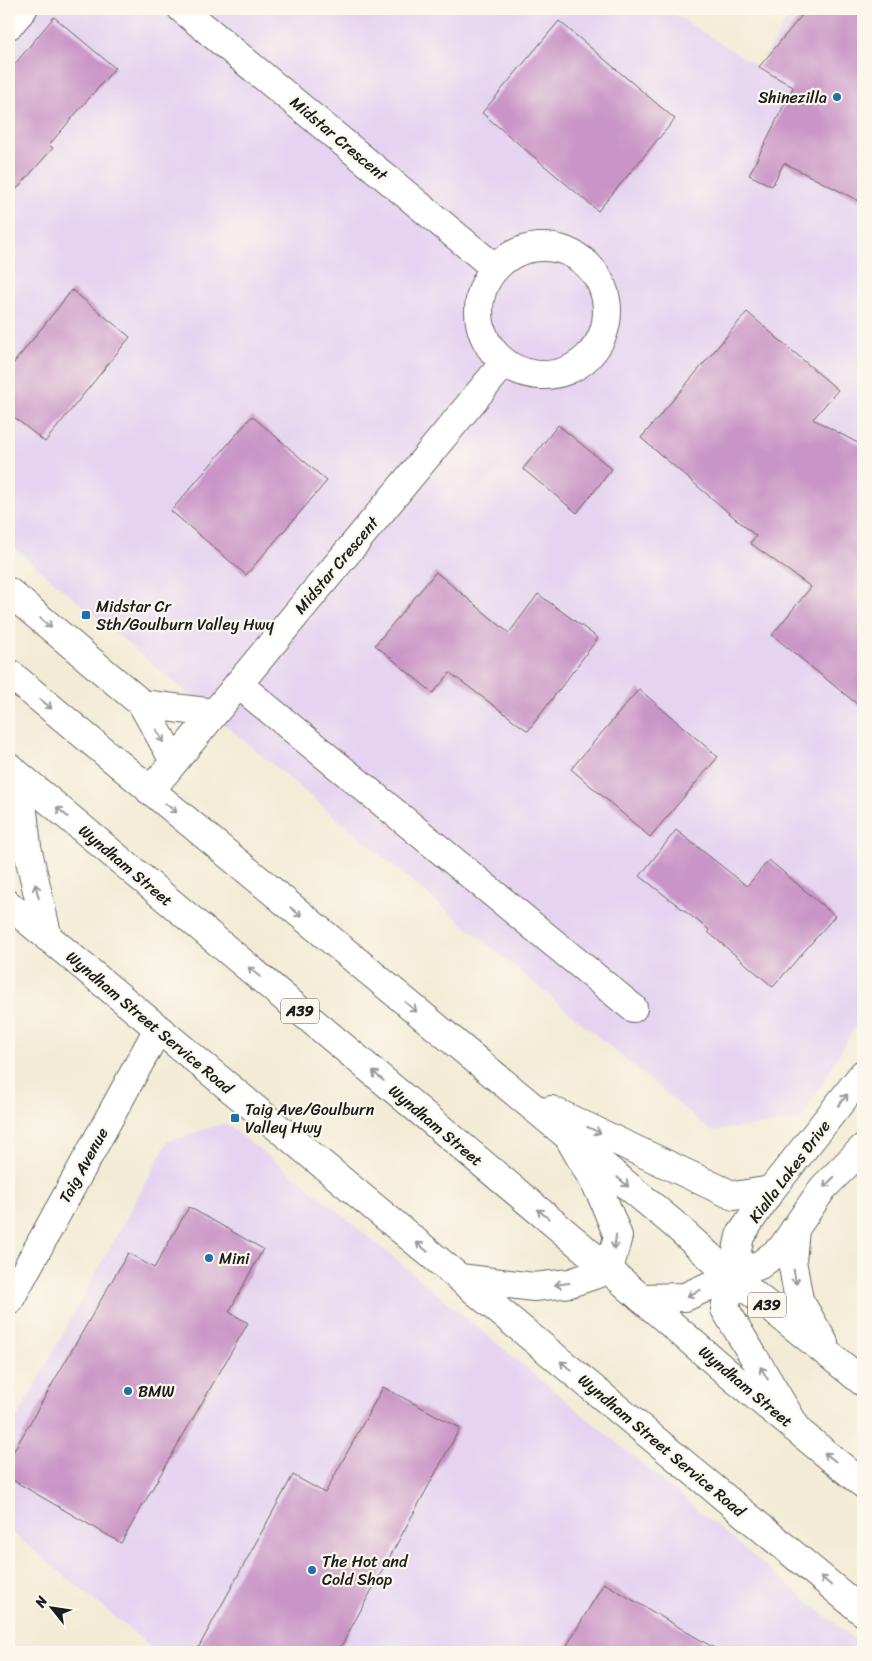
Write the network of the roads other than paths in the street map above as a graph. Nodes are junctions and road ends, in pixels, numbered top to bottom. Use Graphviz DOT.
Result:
graph roads {
  1 [pos="23,9"];
  2 [pos="182,9"];
  3 [pos="9,25"];
  4 [pos="495,268"];
  5 [pos="504,362"];
  6 [pos="9,592"];
  7 [pos="9,673"];
  8 [pos="238,684"];
  9 [pos="142,704"];
  10 [pos="214,713"];
  11 [pos="174,761"];
  12 [pos="14,771"];
  13 [pos="150,791"];
  14 [pos="9,905"];
  15 [pos="48,938"];
  16 [pos="633,1008"];
  17 [pos="158,1029"];
  18 [pos="863,1074"];
  19 [pos="518,1095"];
  20 [pos="567,1135"];
  21 [pos="863,1148"];
  22 [pos="772,1190"];
  23 [pos="795,1229"];
  24 [pos="609,1270"];
  25 [pos="730,1276"];
  26 [pos="460,1278"];
  27 [pos="641,1298"];
  28 [pos="9,1301"];
  29 [pos="832,1358"];
  30 [pos="863,1382"];
  31 [pos="798,1430"];
  32 [pos="863,1484"];
  33 [pos="863,1612"];
  1 -- 3 [label="main road"];
  2 -- 4 [label="main road, Midstar Crescent"];
  4 -- 5 [label="main road"];
  4 -- 5 [label="main road"];
  5 -- 8 [label="main road, Midstar Crescent"];
  6 -- 9 [label="main road, one-way"];
  7 -- 13 [label="main road, A39, one-way"];
  8 -- 10 [label="main road, Midstar Crescent"];
  8 -- 16 [label="main road"];
  9 -- 10 [label="main road"];
  9 -- 11 [label="main road, one-way"];
  10 -- 11 [label="main road, Midstar Crescent"];
  11 -- 13 [label="main road, Midstar Crescent"];
  15 -- 12 [label="main road, one-way"];
  24 -- 12 [label="main road, Wyndham Street / A39, one-way"];
  13 -- 19 [label="main road, A39, one-way"];
  14 -- 15 [label="main road, Wyndham Street Service Road"];
  15 -- 17 [label="main road, Wyndham Street Service Road"];
  26 -- 17 [label="main road, Wyndham Street Service Road, one-way"];
  17 -- 28 [label="main road, Taig Avenue"];
  22 -- 18 [label="main road, Kialla Lakes Drive, one-way"];
  19 -- 20 [label="main road, A39"];
  19 -- 22 [label="main road, one-way"];
  20 -- 24 [label="main road, one-way"];
  20 -- 25 [label="main road, A39, one-way"];
  21 -- 23 [label="main road, one-way"];
  22 -- 25 [label="main road, Kialla Lakes Drive"];
  23 -- 25 [label="main road"];
  23 -- 29 [label="main road, one-way"];
  24 -- 26 [label="main road, one-way"];
  24 -- 27 [label="main road, Wyndham Street / A39"];
  25 -- 27 [label="main road, one-way"];
  25 -- 29 [label="main road, A39"];
  31 -- 25 [label="main road, Kialla Lakes Drive, one-way"];
  33 -- 26 [label="main road, Wyndham Street Service Road, one-way"];
  27 -- 31 [label="main road, Wyndham Street / A39"];
  29 -- 30 [label="main road, A39"];
  32 -- 31 [label="main road, Wyndham Street / A39, one-way"];
}
